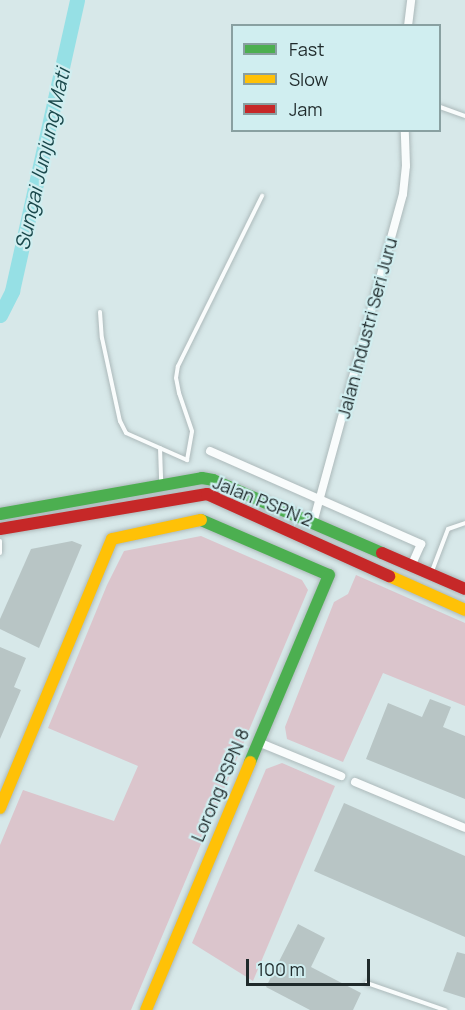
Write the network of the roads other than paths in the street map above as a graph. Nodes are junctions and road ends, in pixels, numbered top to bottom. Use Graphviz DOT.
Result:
graph roads {
  1 [pos="411,0"];
  2 [pos="408,24"];
  3 [pos="441,107"];
  4 [pos="465,116"];
  5 [pos="405,132"];
  6 [pos="262,196"];
  7 [pos="100,312"];
  8 [pos="160,448"];
  9 [pos="210,451"];
  10 [pos="161,485"];
  11 [pos="320,499"];
  12 [pos="0,514"];
  13 [pos="313,523"];
  14 [pos="465,523"];
  15 [pos="0,530"];
  16 [pos="0,541"];
  17 [pos="0,553"];
  18 [pos="411,566"];
  19 [pos="431,574"];
  20 [pos="465,589"];
  21 [pos="465,610"];
  22 [pos="258,742"];
  23 [pos="341,776"];
  24 [pos="355,782"];
  25 [pos="0,808"];
  26 [pos="465,828"];
  27 [pos="367,983"];
  28 [pos="146,1010"];
  29 [pos="445,1010"];
  1 -- 2 [label="street"];
  3 -- 4 [label="lane"];
  5 -- 11 [label="street, Jalan Industri Seri Juru"];
  6 -- 8 [label="lane"];
  7 -- 8 [label="lane"];
  8 -- 10 [label="lane"];
  9 -- 11 [label="street"];
  10 -- 12 [label="street, Jalan PSPN 2"];
  10 -- 13 [label="street, Jalan PSPN 2"];
  11 -- 13 [label="street, Jalan Industri Seri Juru"];
  11 -- 18 [label="street"];
  13 -- 18 [label="street, Jalan PSPN 2"];
  14 -- 19 [label="lane"];
  15 -- 21 [label="street, Jalan PSPN 2"];
  16 -- 17 [label="lane"];
  18 -- 19 [label="street, Jalan PSPN 2"];
  19 -- 20 [label="street, Jalan PSPN 2"];
  22 -- 23 [label="street"];
  22 -- 25 [label="street, Lorong PSPN 8"];
  22 -- 28 [label="street, Lorong PSPN 8"];
  24 -- 26 [label="street"];
  27 -- 29 [label="lane"];
}
